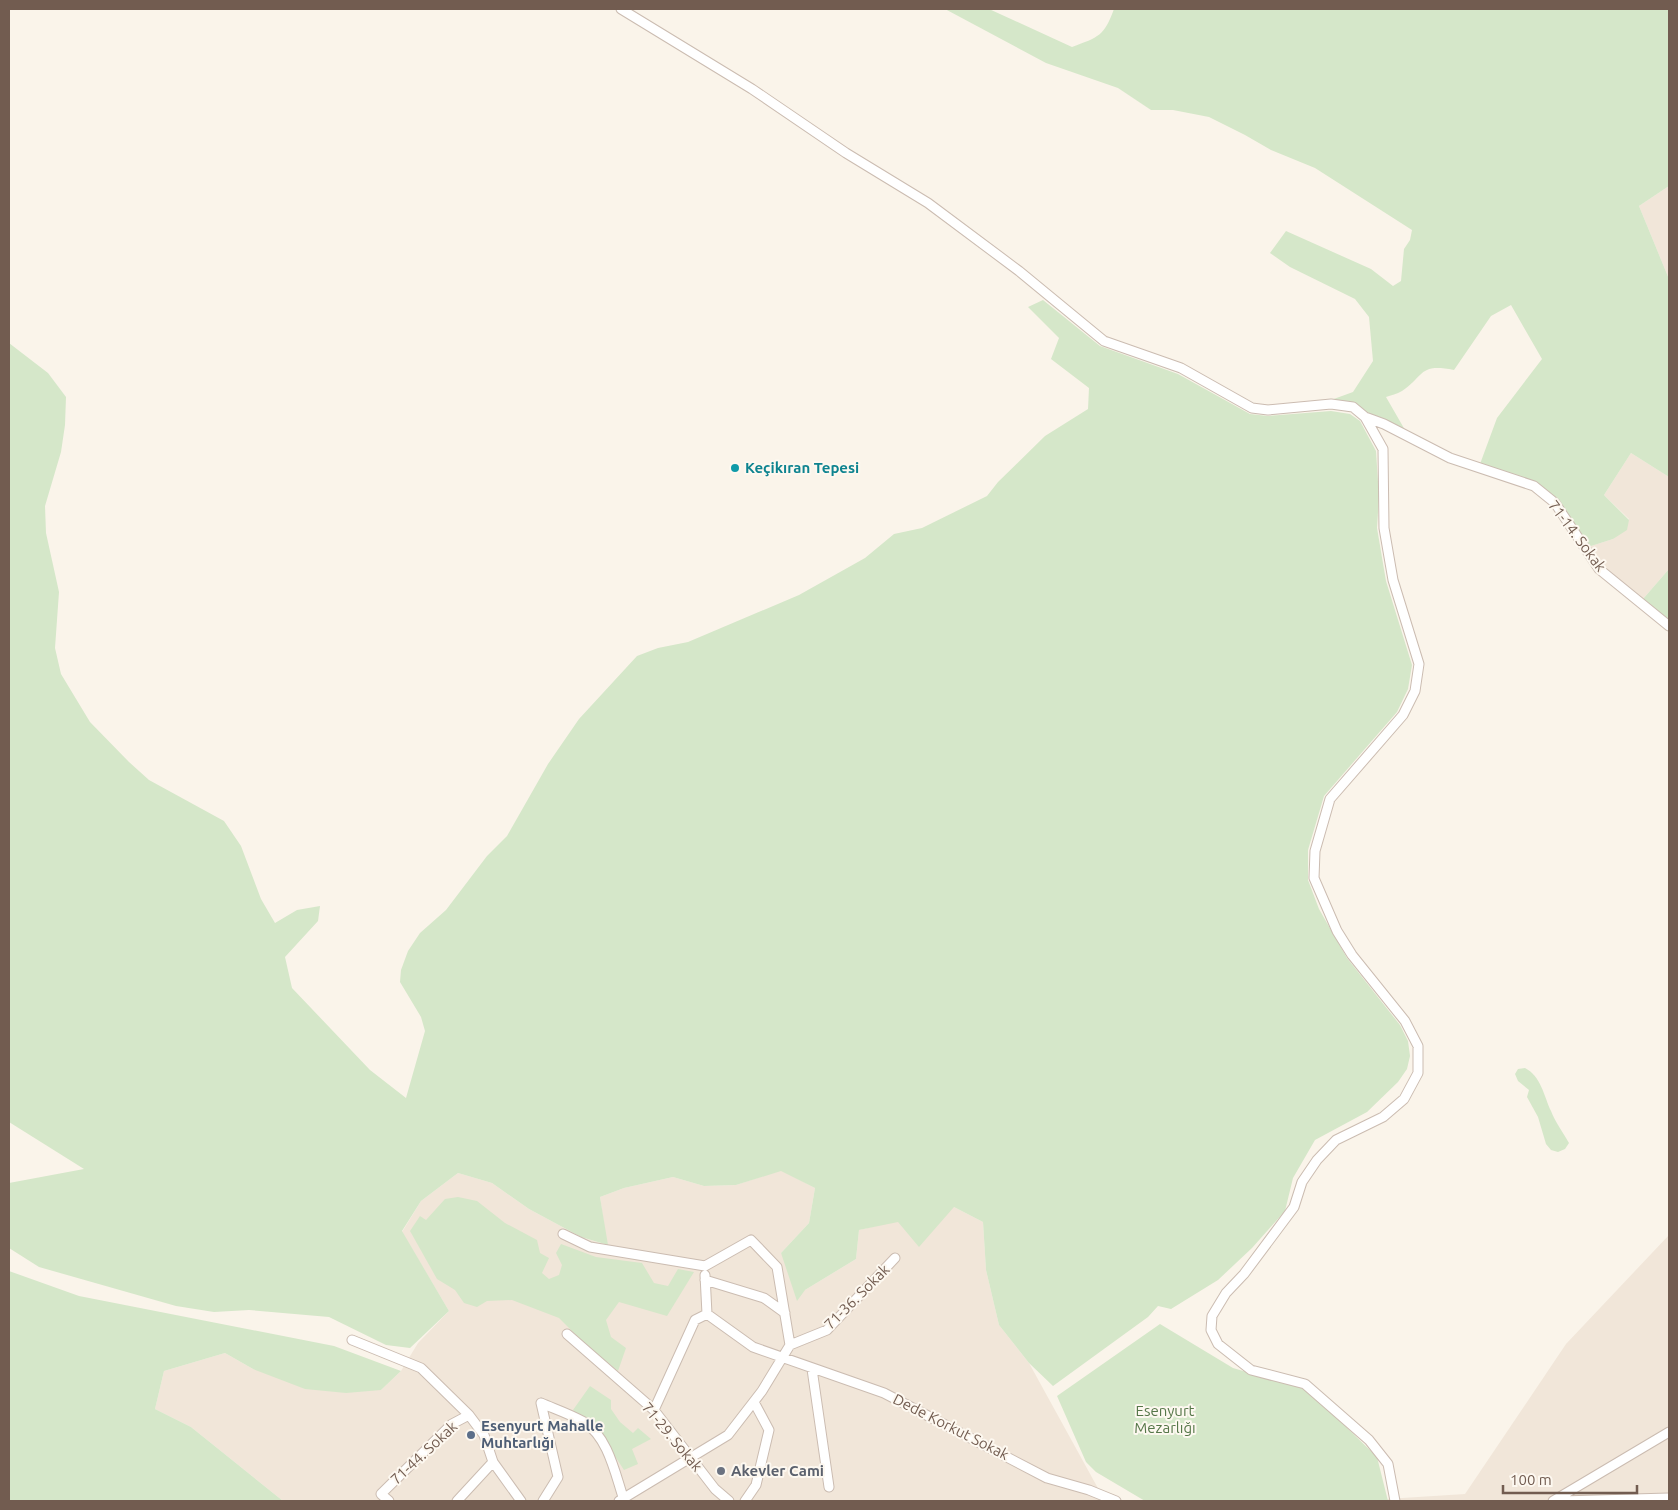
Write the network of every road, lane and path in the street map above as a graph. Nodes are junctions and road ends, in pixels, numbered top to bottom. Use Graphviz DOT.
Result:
graph roads {
  1 [pos="621,9"];
  2 [pos="1365,417"];
  3 [pos="1669,626"];
  4 [pos="563,1234"];
  5 [pos="895,1258"];
  6 [pos="705,1266"];
  7 [pos="705,1280"];
  8 [pos="785,1313"];
  9 [pos="706,1314"];
  10 [pos="568,1334"];
  11 [pos="352,1340"];
  12 [pos="790,1345"];
  13 [pos="783,1359"];
  14 [pos="812,1369"];
  15 [pos="754,1402"];
  16 [pos="654,1410"];
  17 [pos="470,1415"];
  18 [pos="1669,1432"];
  19 [pos="691,1459"];
  20 [pos="493,1462"];
  21 [pos="829,1487"];
  22 [pos="1669,1498"];
  23 [pos="621,1499"];
  24 [pos="389,1501"];
  25 [pos="457,1501"];
  26 [pos="521,1501"];
  27 [pos="543,1501"];
  28 [pos="729,1501"];
  29 [pos="745,1501"];
  30 [pos="1116,1501"];
  31 [pos="1395,1501"];
  32 [pos="1554,1501"];
  33 [pos="1561,1501"];
  1 -- 2 [label="street, 71-14. Sokak"];
  2 -- 3 [label="street, 71-14. Sokak"];
  2 -- 31 [label="street"];
  4 -- 6 [label="street"];
  5 -- 12 [label="street, 71-36. Sokak"];
  6 -- 7 [label="street"];
  6 -- 8 [label="street"];
  7 -- 8 [label="street"];
  7 -- 9 [label="street"];
  8 -- 12 [label="street"];
  9 -- 13 [label="street, Dede Korkut Sokak"];
  9 -- 16 [label="street"];
  10 -- 16 [label="street, 71-29. Sokak"];
  11 -- 17 [label="street"];
  12 -- 13 [label="street"];
  13 -- 14 [label="street, Dede Korkut Sokak"];
  13 -- 15 [label="street"];
  14 -- 21 [label="street"];
  14 -- 30 [label="street, Dede Korkut Sokak"];
  15 -- 19 [label="street"];
  15 -- 29 [label="street"];
  16 -- 19 [label="street, 71-29. Sokak"];
  17 -- 20 [label="street"];
  17 -- 24 [label="street, 71-44. Sokak"];
  18 -- 32 [label="street"];
  19 -- 23 [label="street"];
  19 -- 28 [label="street, 71-29. Sokak"];
  20 -- 25 [label="street"];
  20 -- 26 [label="street"];
  22 -- 33 [label="street"];
  23 -- 27 [label="street"];
}
